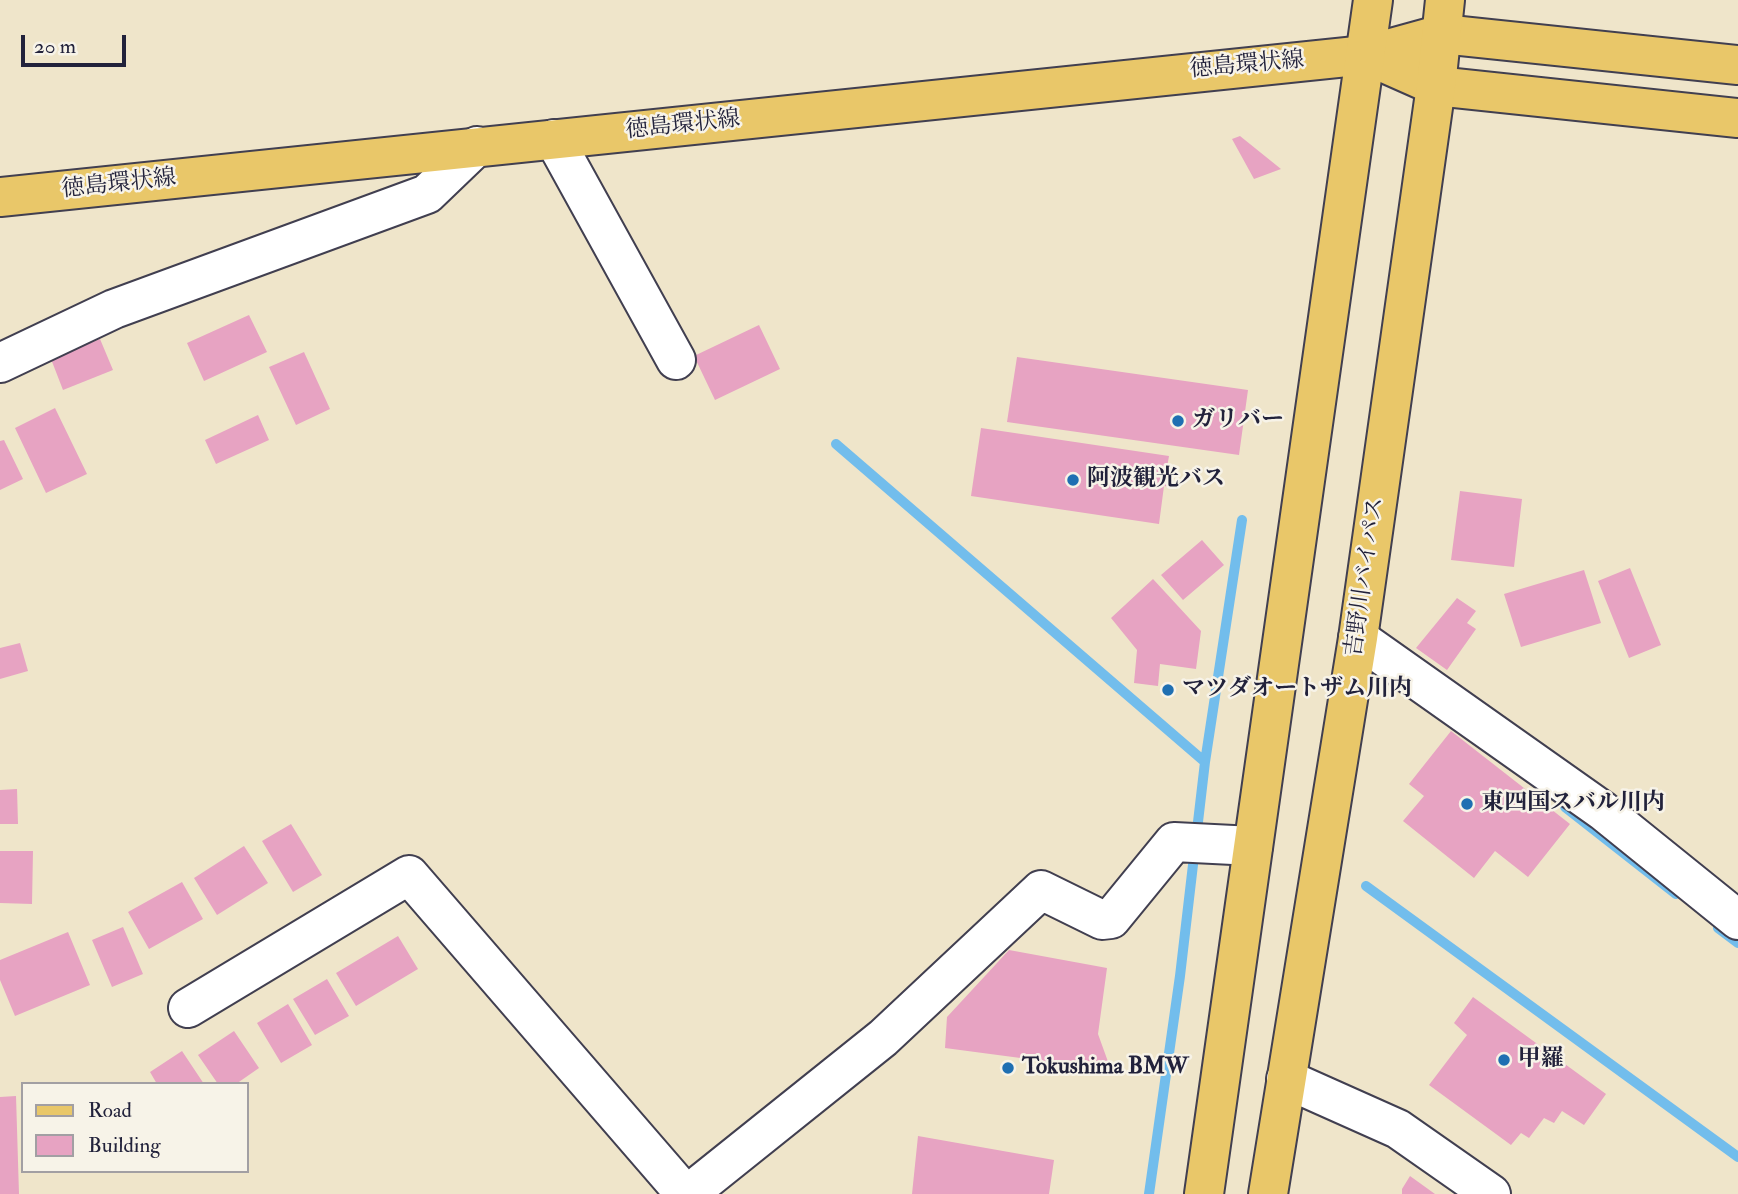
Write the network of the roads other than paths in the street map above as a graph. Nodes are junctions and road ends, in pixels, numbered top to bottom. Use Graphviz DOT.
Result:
graph roads {
  1 [pos="1373,0"];
  2 [pos="1443,17"];
  3 [pos="1366,55"];
  4 [pos="1738,65"];
  5 [pos="1436,86"];
  6 [pos="1738,118"];
  7 [pos="554,139"];
  8 [pos="477,146"];
  9 [pos="0,197"];
  10 [pos="676,360"];
  11 [pos="0,363"];
  12 [pos="1358,638"];
  13 [pos="1253,846"];
  14 [pos="1738,920"];
  15 [pos="188,1009"];
  16 [pos="1286,1079"];
  17 [pos="697,1191"];
  18 [pos="1204,1194"];
  19 [pos="1268,1194"];
  20 [pos="1491,1194"];
  1 -- 3 [label="main road"];
  2 -- 3 [label="main road, 徳島環状線"];
  2 -- 4 [label="main road, 徳島環状線"];
  2 -- 5 [label="main road, 吉野川バイパス"];
  3 -- 5 [label="main road, 徳島環状線"];
  3 -- 7 [label="main road, 徳島環状線"];
  3 -- 13 [label="main road"];
  5 -- 6 [label="main road, 徳島環状線"];
  5 -- 12 [label="main road, 吉野川バイパス"];
  7 -- 8 [label="main road, 徳島環状線"];
  7 -- 10 [label="street"];
  8 -- 9 [label="main road, 徳島環状線"];
  8 -- 11 [label="street"];
  12 -- 14 [label="street"];
  12 -- 16 [label="main road, 吉野川バイパス"];
  13 -- 17 [label="street"];
  13 -- 18 [label="main road"];
  15 -- 17 [label="street"];
  16 -- 19 [label="main road, 吉野川バイパス"];
  16 -- 20 [label="street"];
}
